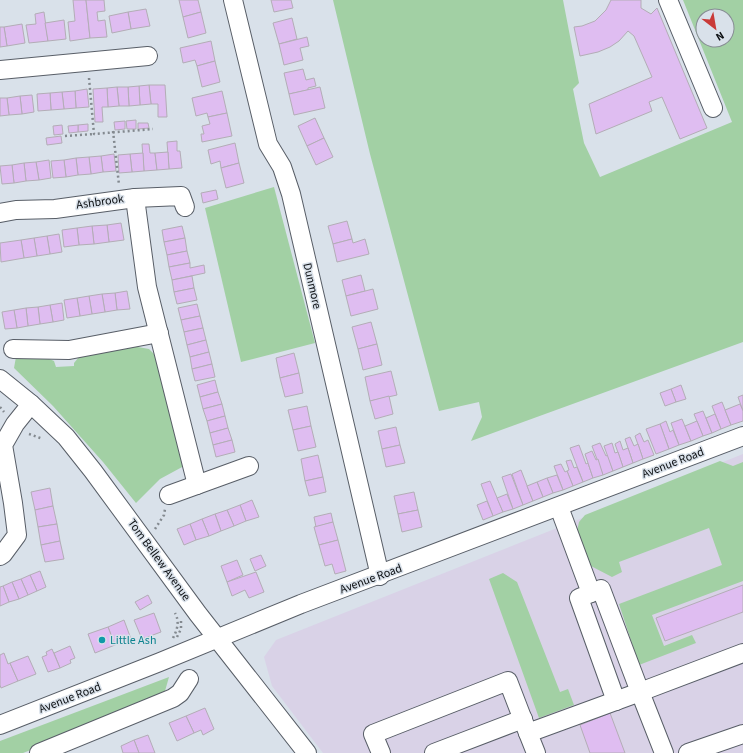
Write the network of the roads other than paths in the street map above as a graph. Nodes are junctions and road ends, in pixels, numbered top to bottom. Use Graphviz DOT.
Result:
graph roads {
  1 [pos="233,0"];
  2 [pos="668,0"];
  3 [pos="148,56"];
  4 [pos="0,70"];
  5 [pos="713,108"];
  6 [pos="128,199"];
  7 [pos="185,207"];
  8 [pos="0,213"];
  9 [pos="159,333"];
  10 [pos="13,349"];
  11 [pos="0,379"];
  12 [pos="31,404"];
  13 [pos="743,436"];
  14 [pos="249,466"];
  15 [pos="197,485"];
  16 [pos="169,495"];
  17 [pos="559,507"];
  18 [pos="0,556"];
  19 [pos="380,576"];
  20 [pos="591,593"];
  21 [pos="218,638"];
  22 [pos="743,653"];
  23 [pos="189,678"];
  24 [pos="640,692"];
  25 [pos="616,701"];
  26 [pos="0,725"];
  27 [pos="743,734"];
  28 [pos="528,741"];
  29 [pos="39,753"];
  30 [pos="307,753"];
  31 [pos="381,753"];
  32 [pos="434,753"];
  33 [pos="664,753"];
  34 [pos="688,753"];
  1 -- 19 [label="street, Dunmore"];
  2 -- 5 [label="street"];
  3 -- 4 [label="street"];
  6 -- 7 [label="street"];
  6 -- 8 [label="street, Ashbrook"];
  6 -- 9 [label="street, Ashbrook"];
  9 -- 10 [label="street"];
  9 -- 15 [label="street, Ashbrook"];
  11 -- 12 [label="street, Tom Bellew Avenue"];
  12 -- 18 [label="street"];
  12 -- 21 [label="street, Tom Bellew Avenue"];
  13 -- 17 [label="street, Avenue Road"];
  14 -- 15 [label="street"];
  15 -- 16 [label="street"];
  17 -- 19 [label="street, Avenue Road"];
  17 -- 20 [label="street"];
  19 -- 21 [label="street, Avenue Road"];
  20 -- 24 [label="street"];
  20 -- 25 [label="street"];
  21 -- 26 [label="street, Avenue Road"];
  21 -- 30 [label="street, Tom Bellew Avenue"];
  22 -- 24 [label="street"];
  23 -- 29 [label="street"];
  24 -- 25 [label="street"];
  24 -- 33 [label="street"];
  25 -- 28 [label="street"];
  27 -- 34 [label="street"];
  28 -- 31 [label="street"];
  28 -- 32 [label="street"];
}
